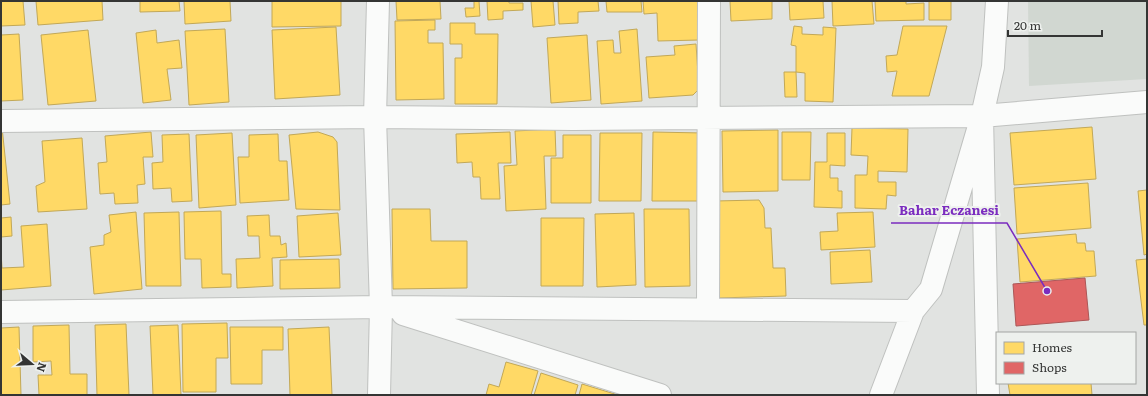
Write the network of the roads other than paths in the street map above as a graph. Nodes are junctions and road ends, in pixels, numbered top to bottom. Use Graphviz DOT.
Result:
graph roads {
  1 [pos="378,1"];
  2 [pos="709,1"];
  3 [pos="997,1"];
  4 [pos="1147,102"];
  5 [pos="982,116"];
  6 [pos="375,117"];
  7 [pos="710,118"];
  8 [pos="1,121"];
  9 [pos="381,307"];
  10 [pos="708,309"];
  11 [pos="913,311"];
  12 [pos="1,312"];
  13 [pos="379,395"];
  14 [pos="660,395"];
  15 [pos="881,395"];
  16 [pos="988,395"];
  1 -- 6 [label="street"];
  2 -- 7 [label="street"];
  3 -- 5 [label="street"];
  4 -- 5 [label="street"];
  5 -- 7 [label="street"];
  5 -- 11 [label="street"];
  5 -- 16 [label="street"];
  6 -- 7 [label="street"];
  6 -- 8 [label="street"];
  6 -- 9 [label="street"];
  7 -- 10 [label="street"];
  9 -- 10 [label="street"];
  9 -- 12 [label="street"];
  9 -- 13 [label="street"];
  9 -- 14 [label="street"];
  10 -- 11 [label="street"];
  11 -- 15 [label="street"];
}
